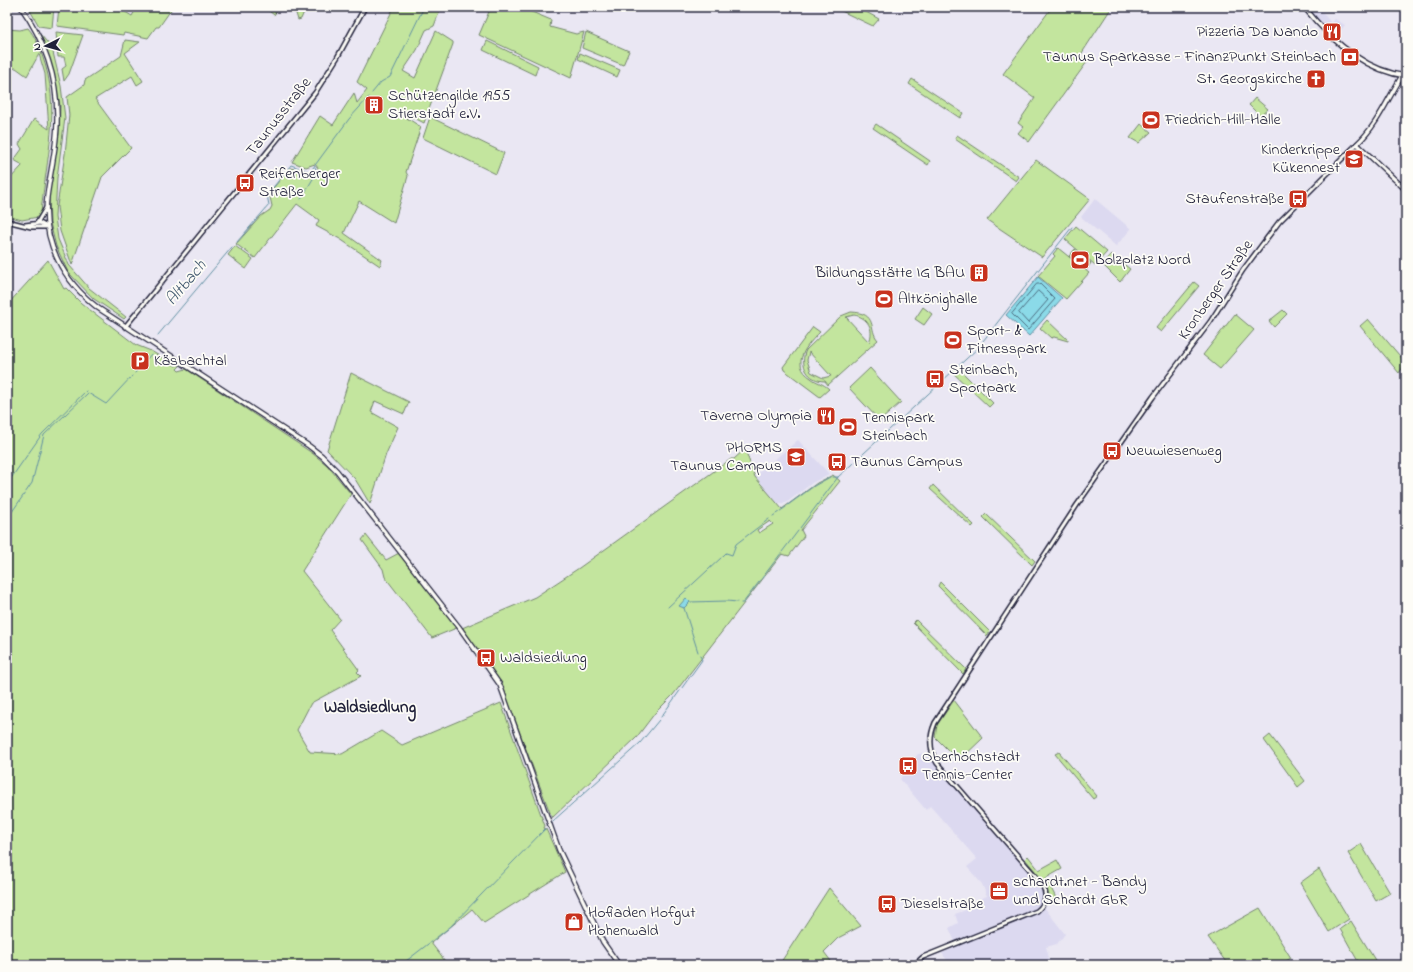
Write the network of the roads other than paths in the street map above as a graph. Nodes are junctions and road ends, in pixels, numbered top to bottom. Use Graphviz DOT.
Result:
graph roads {
  1 [pos="21,7"];
  2 [pos="365,7"];
  3 [pos="1304,7"];
  4 [pos="1404,76"];
  5 [pos="1357,144"];
  6 [pos="1406,190"];
  7 [pos="46,208"];
  8 [pos="7,221"];
  9 [pos="37,223"];
  10 [pos="25,225"];
  11 [pos="47,227"];
  12 [pos="125,326"];
  13 [pos="619,965"];
  14 [pos="914,965"];
  1 -- 7 [label="main road"];
  2 -- 12 [label="street, Taunusstraße"];
  3 -- 4 [label="main road"];
  4 -- 5 [label="main road"];
  5 -- 6 [label="main road"];
  5 -- 14 [label="street, Kronberger Straße"];
  7 -- 9 [label="street"];
  7 -- 11 [label="main road"];
  8 -- 10 [label="street"];
  9 -- 10 [label="street"];
  9 -- 11 [label="street"];
  10 -- 11 [label="street"];
  11 -- 12 [label="main road"];
  12 -- 13 [label="main road"];
}
